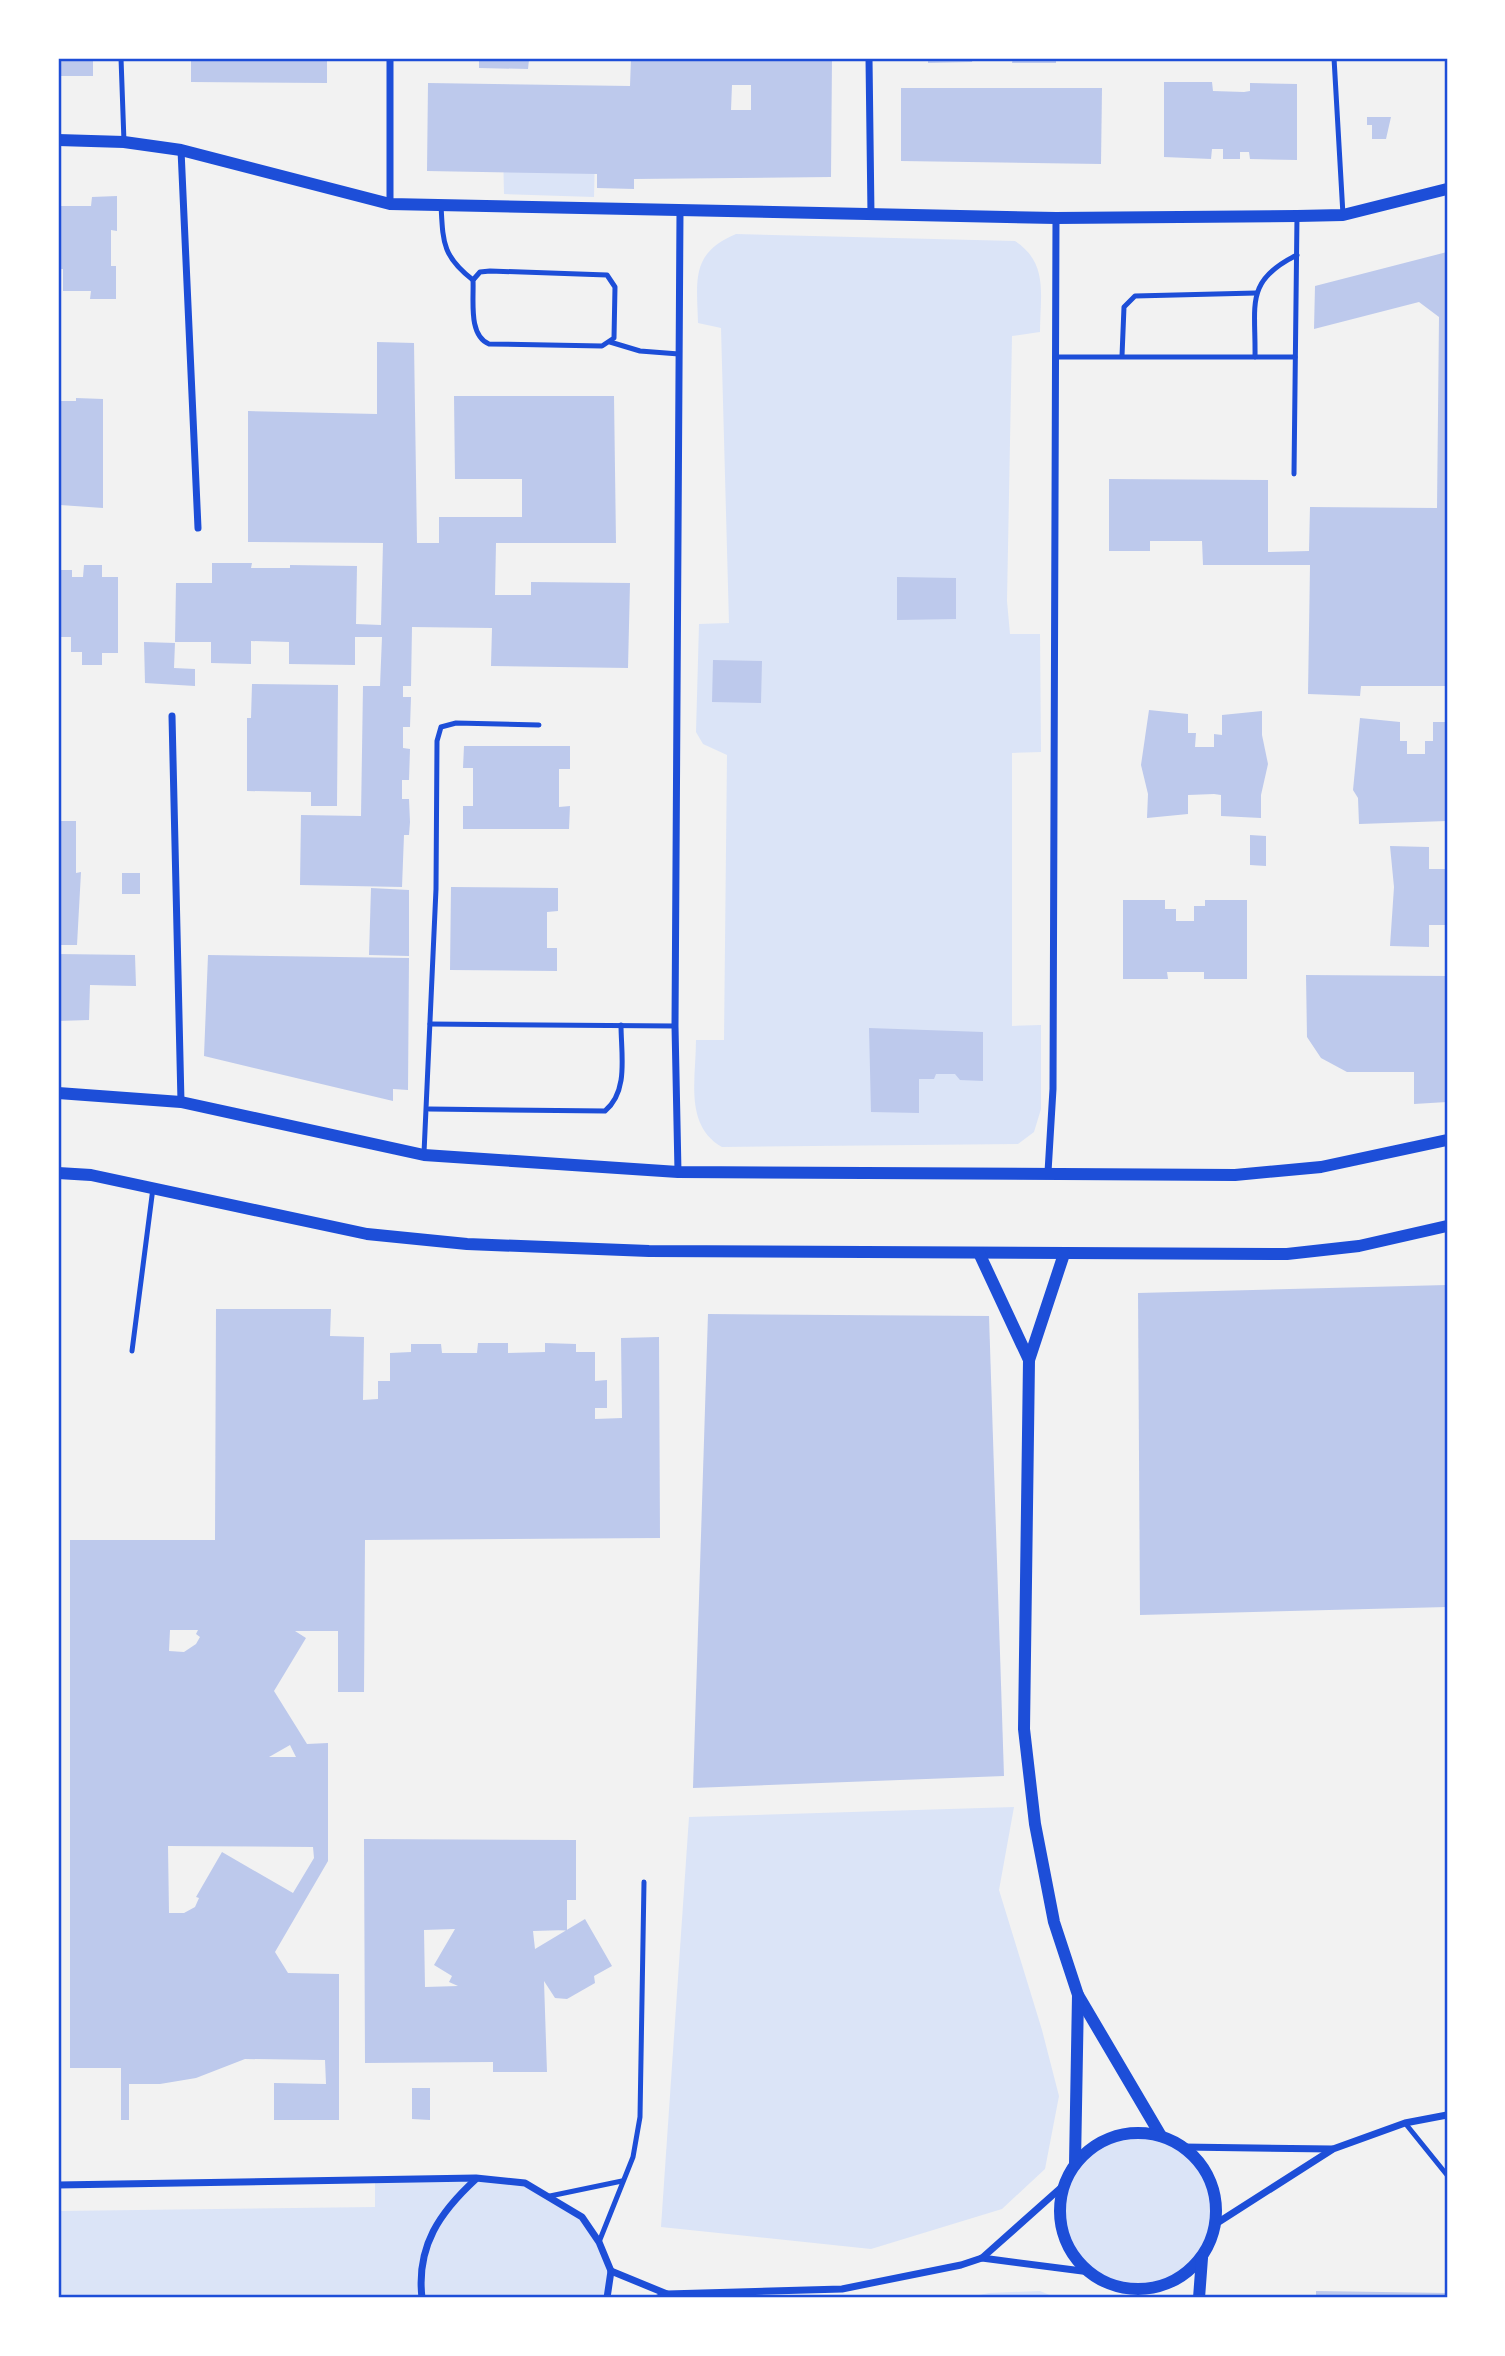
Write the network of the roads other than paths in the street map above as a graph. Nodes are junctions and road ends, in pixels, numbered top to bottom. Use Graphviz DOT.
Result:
graph roads {
  1 [pos="121,58"];
  2 [pos="390,58"];
  3 [pos="869,58"];
  4 [pos="1334,58"];
  5 [pos="58,140"];
  6 [pos="124,142"];
  7 [pos="181,150"];
  8 [pos="1447,189"];
  9 [pos="390,204"];
  10 [pos="441,205"];
  11 [pos="680,212"];
  12 [pos="871,215"];
  13 [pos="1343,215"];
  14 [pos="1297,216"];
  15 [pos="1056,218"];
  16 [pos="1297,255"];
  17 [pos="473,280"];
  18 [pos="1256,293"];
  19 [pos="610,342"];
  20 [pos="679,354"];
  21 [pos="1122,356"];
  22 [pos="1055,357"];
  23 [pos="1255,357"];
  24 [pos="1295,357"];
  25 [pos="1294,474"];
  26 [pos="198,528"];
  27 [pos="172,716"];
  28 [pos="539,725"];
  29 [pos="430,1024"];
  30 [pos="621,1025"];
  31 [pos="675,1026"];
  32 [pos="58,1093"];
  33 [pos="181,1102"];
  34 [pos="429,1109"];
  35 [pos="1447,1140"];
  36 [pos="424,1155"];
  37 [pos="678,1172"];
  38 [pos="1048,1172"];
  39 [pos="58,1173"];
  40 [pos="153,1188"];
  41 [pos="1447,1226"];
  42 [pos="979,1253"];
  43 [pos="1064,1254"];
  44 [pos="132,1351"];
  45 [pos="1029,1360"];
  46 [pos="644,1882"];
  47 [pos="1077,1994"];
  48 [pos="1447,2115"];
  49 [pos="1405,2123"];
  50 [pos="1161,2136"];
  51 [pos="1182,2147"];
  52 [pos="1333,2149"];
  53 [pos="1075,2164"];
  54 [pos="1447,2175"];
  55 [pos="476,2178"];
  56 [pos="622,2180"];
  57 [pos="58,2185"];
  58 [pos="1064,2185"];
  59 [pos="550,2196"];
  60 [pos="1214,2225"];
  61 [pos="599,2242"];
  62 [pos="982,2258"];
  63 [pos="1202,2258"];
  64 [pos="611,2271"];
  65 [pos="1090,2272"];
  66 [pos="1122,2293"];
  67 [pos="667,2294"];
  68 [pos="422,2298"];
  69 [pos="607,2298"];
  70 [pos="658,2298"];
  71 [pos="1199,2298"];
  1 -- 6 [label="lane"];
  2 -- 9 [label="street"];
  3 -- 12 [label="street"];
  4 -- 13 [label="lane"];
  5 -- 6 [label="street"];
  6 -- 7 [label="street"];
  7 -- 9 [label="street"];
  7 -- 26 [label="street"];
  8 -- 13 [label="street"];
  9 -- 10 [label="street"];
  10 -- 11 [label="street"];
  10 -- 17 [label="lane"];
  11 -- 12 [label="street"];
  11 -- 20 [label="street"];
  12 -- 15 [label="street"];
  13 -- 14 [label="street"];
  14 -- 15 [label="street"];
  14 -- 16 [label="lane"];
  15 -- 22 [label="street"];
  16 -- 18 [label="lane"];
  16 -- 24 [label="lane"];
  17 -- 19 [label="lane"];
  17 -- 19 [label="lane"];
  18 -- 21 [label="lane"];
  18 -- 23 [label="lane"];
  19 -- 20 [label="lane"];
  20 -- 31 [label="street"];
  21 -- 22 [label="lane"];
  21 -- 23 [label="lane"];
  22 -- 38 [label="street"];
  23 -- 24 [label="lane"];
  24 -- 25 [label="lane"];
  27 -- 33 [label="street"];
  28 -- 29 [label="lane"];
  29 -- 30 [label="lane"];
  29 -- 34 [label="lane"];
  30 -- 31 [label="lane"];
  30 -- 34 [label="lane"];
  31 -- 37 [label="street"];
  32 -- 33 [label="street"];
  33 -- 36 [label="street"];
  34 -- 36 [label="lane"];
  35 -- 38 [label="street"];
  36 -- 37 [label="street"];
  37 -- 38 [label="street"];
  39 -- 40 [label="street"];
  40 -- 42 [label="street"];
  40 -- 44 [label="lane"];
  41 -- 43 [label="street"];
  42 -- 43 [label="street"];
  42 -- 45 [label="street"];
  43 -- 45 [label="street"];
  45 -- 47 [label="street"];
  46 -- 56 [label="lane"];
  47 -- 50 [label="street"];
  47 -- 53 [label="street"];
  48 -- 49 [label="street"];
  49 -- 52 [label="street"];
  49 -- 54 [label="lane"];
  50 -- 51 [label="street"];
  50 -- 53 [label="street"];
  51 -- 52 [label="street"];
  51 -- 60 [label="street"];
  52 -- 60 [label="street"];
  53 -- 58 [label="street"];
  55 -- 57 [label="street"];
  55 -- 59 [label="street"];
  55 -- 68 [label="street"];
  56 -- 59 [label="lane"];
  56 -- 61 [label="lane"];
  58 -- 62 [label="street"];
  58 -- 65 [label="street"];
  59 -- 61 [label="street"];
  60 -- 63 [label="street"];
  61 -- 64 [label="street"];
  62 -- 65 [label="street"];
  62 -- 67 [label="street"];
  63 -- 66 [label="street"];
  63 -- 71 [label="street"];
  64 -- 67 [label="street"];
  64 -- 69 [label="street"];
  65 -- 66 [label="street"];
  67 -- 70 [label="street"];
}
